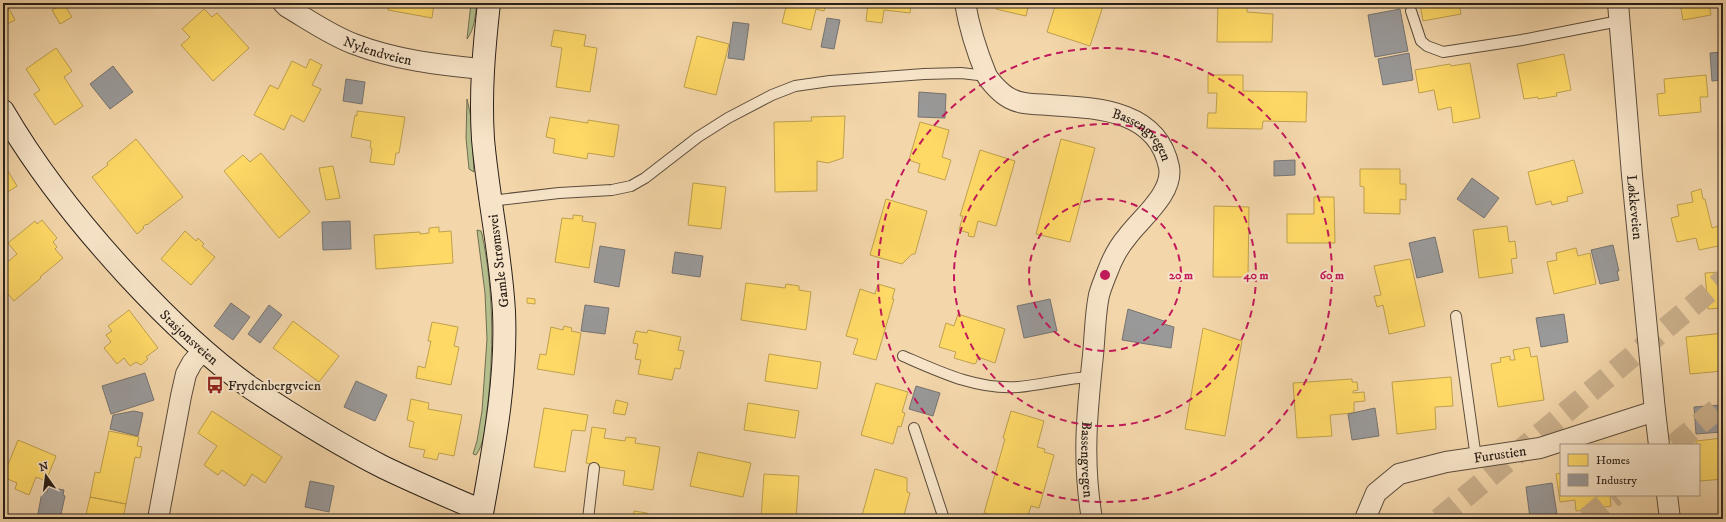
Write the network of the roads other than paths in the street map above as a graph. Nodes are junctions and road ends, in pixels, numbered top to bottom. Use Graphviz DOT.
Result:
graph roads {
  1 [pos="283,3"];
  2 [pos="489,3"];
  3 [pos="965,3"];
  4 [pos="1411,11"];
  5 [pos="1618,12"];
  6 [pos="483,69"];
  7 [pos="987,76"];
  8 [pos="3,111"];
  9 [pos="490,201"];
  10 [pos="1456,316"];
  11 [pos="203,350"];
  12 [pos="903,356"];
  13 [pos="1091,377"];
  14 [pos="1655,411"];
  15 [pos="914,428"];
  16 [pos="1660,444"];
  17 [pos="1476,458"];
  18 [pos="594,468"];
  19 [pos="1667,496"];
  20 [pos="482,515"];
  21 [pos="158,519"];
  22 [pos="588,519"];
  23 [pos="944,519"];
  24 [pos="1092,519"];
  25 [pos="1365,519"];
  26 [pos="1670,519"];
  1 -- 6 [label="street, Nylendveien"];
  2 -- 6 [label="main road, Gamle Strømsvei"];
  3 -- 7 [label="street, Bassengvegen"];
  4 -- 5 [label="lane"];
  5 -- 14 [label="street, Løkkeveien"];
  6 -- 9 [label="main road, Gamle Strømsvei"];
  7 -- 9 [label="lane"];
  7 -- 13 [label="street, Bassengvegen"];
  8 -- 11 [label="main road, Stasjonsveien"];
  9 -- 20 [label="main road, Gamle Strømsvei"];
  10 -- 17 [label="lane"];
  11 -- 20 [label="main road, Stasjonsveien"];
  11 -- 21 [label="street"];
  12 -- 13 [label="lane"];
  13 -- 24 [label="street, Bassengvegen"];
  14 -- 16 [label="street, Løkkeveien"];
  14 -- 17 [label="street, Furustien"];
  15 -- 23 [label="lane"];
  17 -- 25 [label="street, Furustien"];
  18 -- 22 [label="lane"];
  19 -- 26 [label="street"];
}
